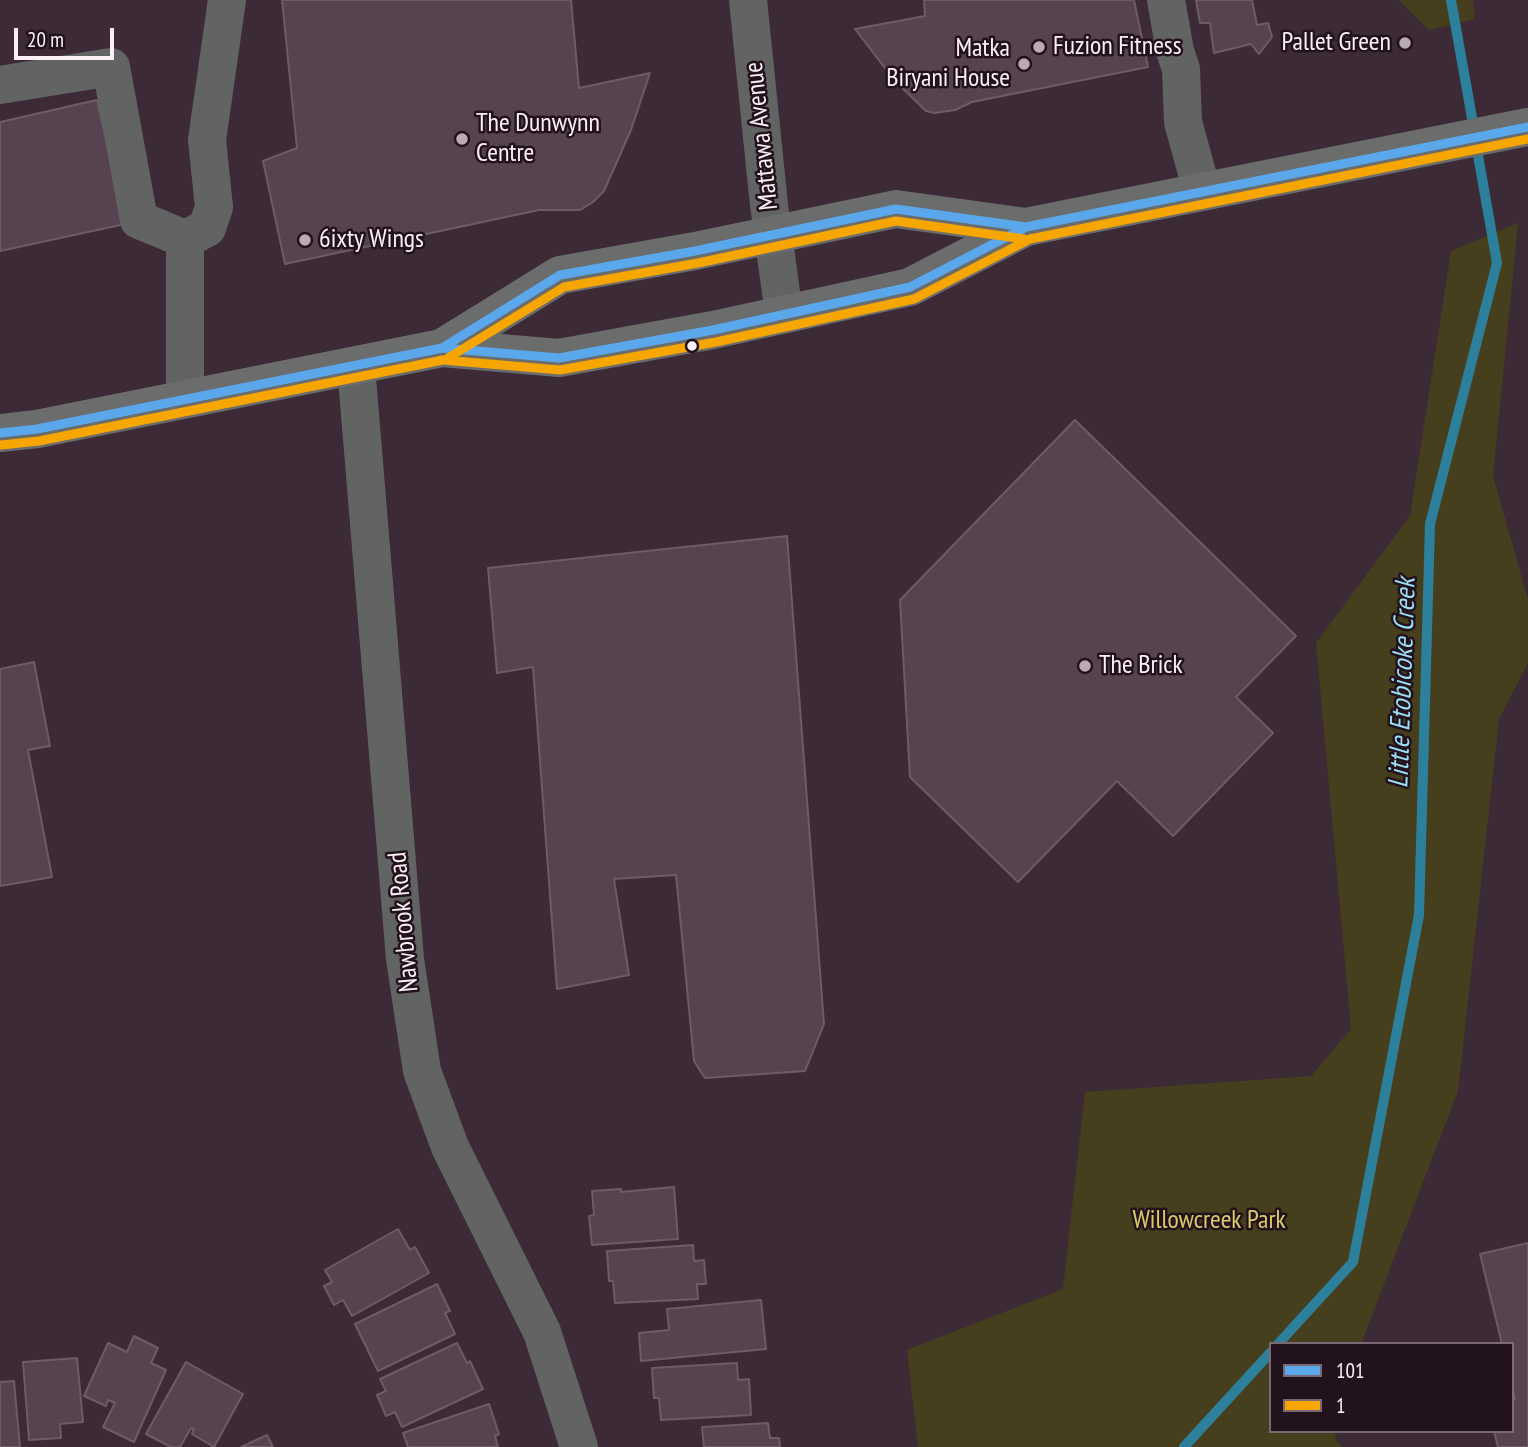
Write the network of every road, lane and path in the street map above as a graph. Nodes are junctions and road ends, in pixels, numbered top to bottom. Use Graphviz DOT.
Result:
graph roads {
  1 [pos="227,0"];
  2 [pos="748,0"];
  3 [pos="1166,0"];
  4 [pos="0,85"];
  5 [pos="1528,127"];
  6 [pos="1202,191"];
  7 [pos="1026,227"];
  8 [pos="773,234"];
  9 [pos="185,239"];
  10 [pos="784,314"];
  11 [pos="442,348"];
  12 [pos="356,366"];
  13 [pos="185,398"];
  14 [pos="0,433"];
  15 [pos="579,1447"];
  1 -- 9 [label="street"];
  2 -- 8 [label="street, Mattawa Avenue"];
  3 -- 6 [label="street"];
  4 -- 9 [label="street"];
  5 -- 6 [label="main road"];
  6 -- 7 [label="main road"];
  7 -- 8 [label="main road"];
  7 -- 10 [label="main road"];
  8 -- 10 [label="street, Mattawa Avenue"];
  8 -- 11 [label="main road"];
  9 -- 13 [label="street"];
  10 -- 11 [label="main road"];
  11 -- 12 [label="main road"];
  12 -- 13 [label="main road"];
  12 -- 15 [label="street, Nawbrook Road"];
  13 -- 14 [label="main road"];
}
